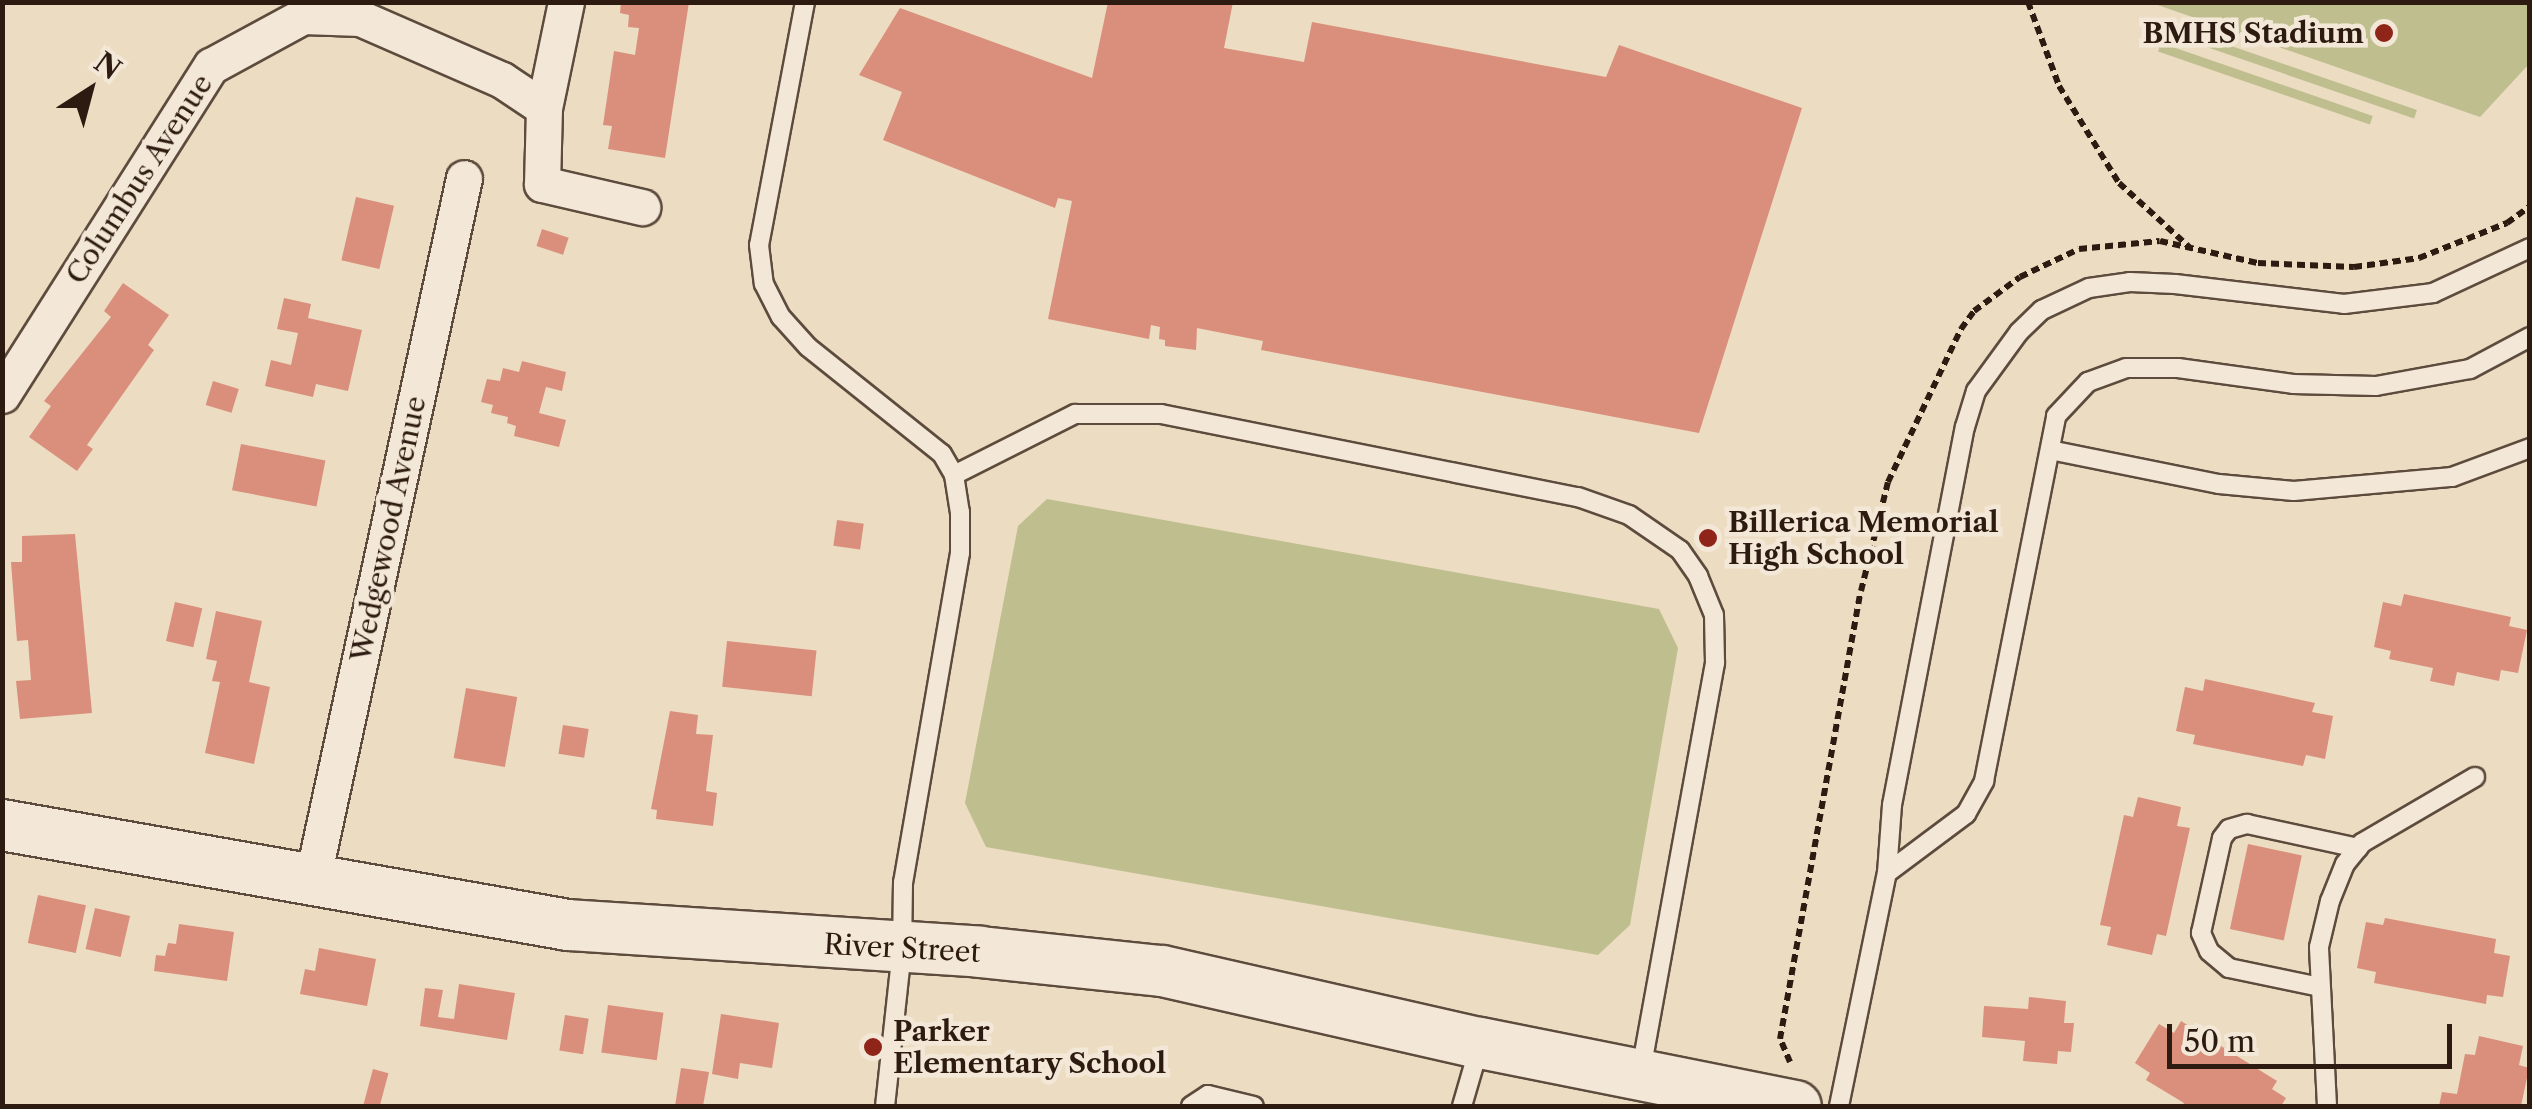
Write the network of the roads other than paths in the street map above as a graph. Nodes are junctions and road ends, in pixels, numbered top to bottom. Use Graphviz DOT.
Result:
graph roads {
  1 [pos="566,2"];
  2 [pos="805,2"];
  3 [pos="366,10"];
  4 [pos="544,108"];
  5 [pos="464,178"];
  6 [pos="642,208"];
  7 [pos="2530,248"];
  8 [pos="2530,337"];
  9 [pos="2,395"];
  10 [pos="2530,448"];
  11 [pos="2050,450"];
  12 [pos="954,475"];
  13 [pos="2475,777"];
  14 [pos="2,825"];
  15 [pos="2358,848"];
  16 [pos="1887,872"];
  17 [pos="312,881"];
  18 [pos="902,950"];
  19 [pos="2320,987"];
  20 [pos="1480,1043"];
  21 [pos="1641,1074"];
  22 [pos="1795,1090"];
  23 [pos="885,1106"];
  24 [pos="1191,1106"];
  25 [pos="1254,1106"];
  26 [pos="1462,1106"];
  27 [pos="1839,1106"];
  28 [pos="2327,1106"];
  1 -- 4 [label="street"];
  2 -- 12 [label="lane"];
  3 -- 4 [label="street"];
  3 -- 9 [label="street, Columbus Avenue"];
  4 -- 6 [label="street"];
  5 -- 17 [label="street, Wedgewood Avenue"];
  7 -- 16 [label="lane"];
  8 -- 11 [label="lane"];
  10 -- 11 [label="lane"];
  11 -- 16 [label="lane"];
  12 -- 18 [label="lane"];
  12 -- 21 [label="lane"];
  13 -- 15 [label="lane"];
  14 -- 17 [label="main road, River Street"];
  15 -- 19 [label="lane"];
  15 -- 19 [label="lane"];
  16 -- 27 [label="lane"];
  17 -- 18 [label="main road, River Street"];
  18 -- 20 [label="main road, River Street"];
  18 -- 23 [label="lane"];
  19 -- 28 [label="lane"];
  20 -- 21 [label="main road, River Street"];
  20 -- 26 [label="lane"];
  21 -- 22 [label="main road, River Street"];
  24 -- 25 [label="lane"];
}
